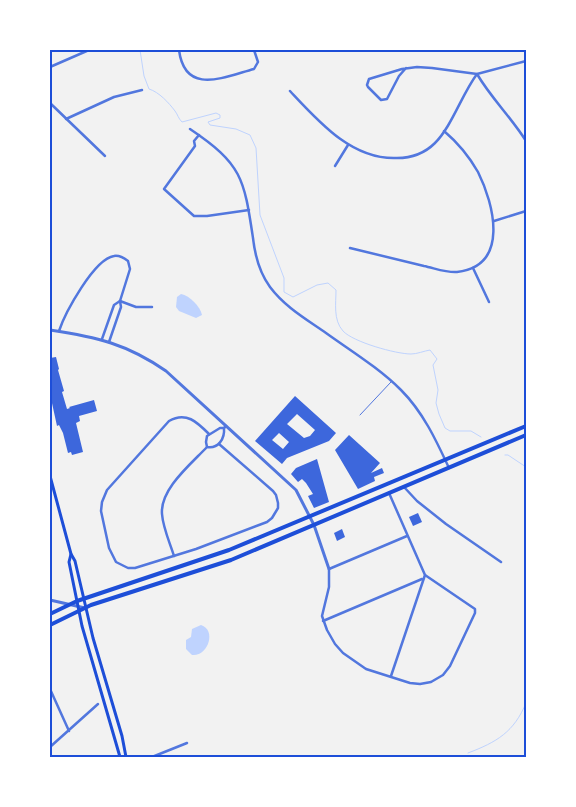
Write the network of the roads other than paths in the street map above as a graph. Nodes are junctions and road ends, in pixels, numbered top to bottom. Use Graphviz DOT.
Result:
graph roads {
  1 [pos="89,50"];
  2 [pos="179,50"];
  3 [pos="254,50"];
  4 [pos="526,61"];
  5 [pos="50,67"];
  6 [pos="406,68"];
  7 [pos="477,74"];
  8 [pos="142,90"];
  9 [pos="290,91"];
  10 [pos="50,103"];
  11 [pos="66,119"];
  12 [pos="190,129"];
  13 [pos="444,131"];
  14 [pos="199,135"];
  15 [pos="526,141"];
  16 [pos="348,145"];
  17 [pos="105,156"];
  18 [pos="335,166"];
  19 [pos="249,210"];
  20 [pos="526,212"];
  21 [pos="494,220"];
  22 [pos="350,248"];
  23 [pos="473,268"];
  24 [pos="120,301"];
  25 [pos="489,302"];
  26 [pos="152,307"];
  27 [pos="50,330"];
  28 [pos="59,331"];
  29 [pos="102,339"];
  30 [pos="109,342"];
  31 [pos="392,381"];
  32 [pos="360,415"];
  33 [pos="526,426"];
  34 [pos="225,427"];
  35 [pos="209,434"];
  36 [pos="526,435"];
  37 [pos="219,444"];
  38 [pos="207,447"];
  39 [pos="445,459"];
  40 [pos="449,468"];
  41 [pos="50,476"];
  42 [pos="404,488"];
  43 [pos="389,493"];
  44 [pos="310,517"];
  45 [pos="314,525"];
  46 [pos="407,536"];
  47 [pos="71,554"];
  48 [pos="174,556"];
  49 [pos="501,562"];
  50 [pos="329,570"];
  51 [pos="425,575"];
  52 [pos="422,579"];
  53 [pos="84,599"];
  54 [pos="50,600"];
  55 [pos="77,601"];
  56 [pos="70,604"];
  57 [pos="78,608"];
  58 [pos="86,608"];
  59 [pos="50,614"];
  60 [pos="324,621"];
  61 [pos="50,625"];
  62 [pos="391,677"];
  63 [pos="50,689"];
  64 [pos="98,704"];
  65 [pos="68,731"];
  66 [pos="187,743"];
  67 [pos="50,747"];
  68 [pos="120,757"];
  69 [pos="126,757"];
  70 [pos="152,757"];
  1 -- 5 [label="street"];
  2 -- 3 [label="street"];
  4 -- 7 [label="street"];
  6 -- 6 [label="street"];
  6 -- 7 [label="street"];
  7 -- 13 [label="street"];
  7 -- 15 [label="street"];
  8 -- 11 [label="street"];
  9 -- 16 [label="street"];
  10 -- 11 [label="street"];
  11 -- 17 [label="street"];
  12 -- 14 [label="street"];
  13 -- 16 [label="street"];
  13 -- 21 [label="street"];
  14 -- 19 [label="street"];
  14 -- 19 [label="street"];
  16 -- 18 [label="street"];
  19 -- 31 [label="street"];
  20 -- 21 [label="street"];
  21 -- 23 [label="street"];
  22 -- 23 [label="street"];
  23 -- 25 [label="street"];
  24 -- 26 [label="street"];
  24 -- 28 [label="street"];
  24 -- 29 [label="street"];
  24 -- 30 [label="street"];
  27 -- 28 [label="street"];
  28 -- 29 [label="street"];
  29 -- 30 [label="street"];
  30 -- 34 [label="street"];
  31 -- 32 [label="lane"];
  31 -- 39 [label="street"];
  33 -- 39 [label="main road"];
  34 -- 35 [label="street"];
  34 -- 37 [label="street"];
  34 -- 44 [label="street"];
  35 -- 38 [label="street"];
  35 -- 48 [label="street"];
  36 -- 40 [label="main road"];
  37 -- 38 [label="street"];
  37 -- 48 [label="street"];
  38 -- 48 [label="street"];
  39 -- 40 [label="street"];
  39 -- 44 [label="main road"];
  40 -- 42 [label="main road"];
  41 -- 47 [label="main road"];
  42 -- 43 [label="main road"];
  42 -- 49 [label="street"];
  43 -- 45 [label="main road"];
  43 -- 46 [label="street"];
  44 -- 45 [label="street"];
  44 -- 53 [label="main road"];
  45 -- 50 [label="street"];
  45 -- 58 [label="main road"];
  46 -- 50 [label="street"];
  46 -- 51 [label="street"];
  47 -- 53 [label="main road"];
  47 -- 55 [label="main road"];
  50 -- 60 [label="street"];
  51 -- 52 [label="street"];
  51 -- 62 [label="street"];
  52 -- 60 [label="street"];
  52 -- 62 [label="street"];
  53 -- 55 [label="main road"];
  53 -- 58 [label="main road"];
  54 -- 56 [label="street"];
  55 -- 56 [label="main road"];
  55 -- 57 [label="main road"];
  56 -- 57 [label="street"];
  56 -- 59 [label="main road"];
  57 -- 58 [label="main road"];
  57 -- 61 [label="main road"];
  57 -- 68 [label="main road"];
  58 -- 69 [label="main road"];
  60 -- 62 [label="street"];
  63 -- 65 [label="street"];
  64 -- 65 [label="street"];
  65 -- 67 [label="street"];
  66 -- 70 [label="street"];
}
